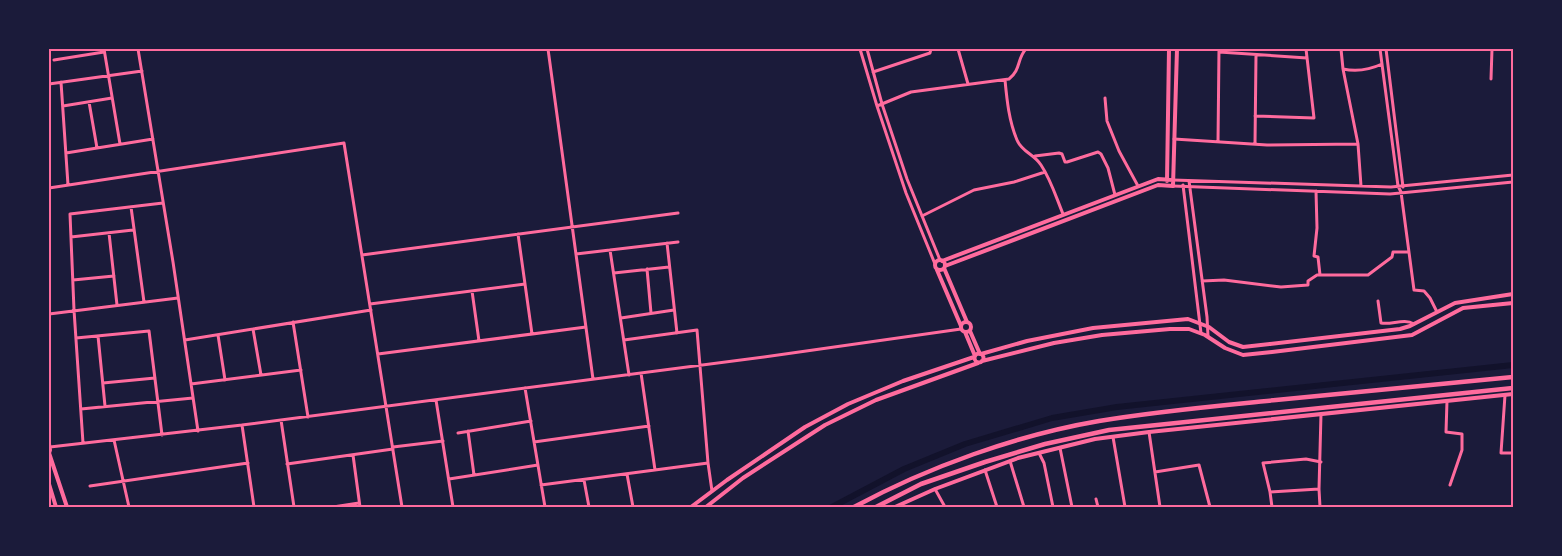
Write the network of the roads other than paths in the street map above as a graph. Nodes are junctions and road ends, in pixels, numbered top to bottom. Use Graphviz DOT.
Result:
graph roads {
  1 [pos="80,49"];
  2 [pos="138,49"];
  3 [pos="548,49"];
  4 [pos="860,49"];
  5 [pos="867,49"];
  6 [pos="931,49"];
  7 [pos="958,49"];
  8 [pos="1026,49"];
  9 [pos="1169,49"];
  10 [pos="1177,49"];
  11 [pos="1306,49"];
  12 [pos="1341,49"];
  13 [pos="1380,49"];
  14 [pos="1386,49"];
  15 [pos="1492,49"];
  16 [pos="104,50"];
  17 [pos="1219,50"];
  18 [pos="1256,55"];
  19 [pos="81,56"];
  20 [pos="1307,58"];
  21 [pos="54,60"];
  22 [pos="1382,64"];
  23 [pos="1343,69"];
  24 [pos="142,71"];
  25 [pos="873,72"];
  26 [pos="108,76"];
  27 [pos="1491,79"];
  28 [pos="1005,80"];
  29 [pos="61,82"];
  30 [pos="49,84"];
  31 [pos="968,85"];
  32 [pos="112,98"];
  33 [pos="1105,98"];
  34 [pos="88,102"];
  35 [pos="882,104"];
  36 [pos="63,106"];
  37 [pos="877,106"];
  38 [pos="1255,116"];
  39 [pos="153,139"];
  40 [pos="1174,139"];
  41 [pos="1218,142"];
  42 [pos="120,144"];
  43 [pos="1255,144"];
  44 [pos="1358,144"];
  45 [pos="97,148"];
  46 [pos="66,153"];
  47 [pos="1034,157"];
  48 [pos="158,172"];
  49 [pos="1045,172"];
  50 [pos="1513,175"];
  51 [pos="1168,180"];
  52 [pos="1173,180"];
  53 [pos="1182,180"];
  54 [pos="1189,180"];
  55 [pos="1513,182"];
  56 [pos="68,185"];
  57 [pos="1167,185"];
  58 [pos="1138,186"];
  59 [pos="1173,186"];
  60 [pos="1183,186"];
  61 [pos="1361,186"];
  62 [pos="1398,186"];
  63 [pos="1403,186"];
  64 [pos="1190,187"];
  65 [pos="49,188"];
  66 [pos="1316,191"];
  67 [pos="1401,192"];
  68 [pos="1115,195"];
  69 [pos="163,203"];
  70 [pos="131,207"];
  71 [pos="678,213"];
  72 [pos="1063,214"];
  73 [pos="921,216"];
  74 [pos="572,226"];
  75 [pos="133,230"];
  76 [pos="109,233"];
  77 [pos="518,234"];
  78 [pos="71,237"];
  79 [pos="678,242"];
  80 [pos="667,243"];
  81 [pos="610,250"];
  82 [pos="1409,252"];
  83 [pos="576,254"];
  84 [pos="1191,254"];
  85 [pos="1198,254"];
  86 [pos="362,255"];
  87 [pos="941,261"];
  88 [pos="935,264"];
  89 [pos="669,267"];
  90 [pos="945,267"];
  91 [pos="647,269"];
  92 [pos="937,270"];
  93 [pos="614,273"];
  94 [pos="1320,275"];
  95 [pos="114,276"];
  96 [pos="73,280"];
  97 [pos="1202,281"];
  98 [pos="525,284"];
  99 [pos="472,291"];
  100 [pos="1513,294"];
  101 [pos="178,298"];
  102 [pos="1378,301"];
  103 [pos="144,302"];
  104 [pos="1513,303"];
  105 [pos="370,304"];
  106 [pos="117,305"];
  107 [pos="74,310"];
  108 [pos="371,310"];
  109 [pos="674,310"];
  110 [pos="1436,312"];
  111 [pos="49,314"];
  112 [pos="652,314"];
  113 [pos="620,318"];
  114 [pos="1422,320"];
  115 [pos="293,322"];
  116 [pos="967,322"];
  117 [pos="1200,324"];
  118 [pos="1414,324"];
  119 [pos="1207,326"];
  120 [pos="586,327"];
  121 [pos="1426,327"];
  122 [pos="253,329"];
  123 [pos="962,329"];
  124 [pos="970,330"];
  125 [pos="677,333"];
  126 [pos="1201,333"];
  127 [pos="532,334"];
  128 [pos="218,335"];
  129 [pos="98,336"];
  130 [pos="1208,337"];
  131 [pos="76,338"];
  132 [pos="185,340"];
  133 [pos="624,340"];
  134 [pos="479,341"];
  135 [pos="378,354"];
  136 [pos="981,354"];
  137 [pos="974,356"];
  138 [pos="980,362"];
  139 [pos="700,365"];
  140 [pos="301,370"];
  141 [pos="641,373"];
  142 [pos="261,375"];
  143 [pos="629,375"];
  144 [pos="1513,376"];
  145 [pos="155,378"];
  146 [pos="593,379"];
  147 [pos="225,380"];
  148 [pos="103,383"];
  149 [pos="191,384"];
  150 [pos="525,388"];
  151 [pos="1513,388"];
  152 [pos="1513,394"];
  153 [pos="1505,395"];
  154 [pos="193,398"];
  155 [pos="1416,398"];
  156 [pos="436,400"];
  157 [pos="158,401"];
  158 [pos="1447,401"];
  159 [pos="1417,404"];
  160 [pos="105,406"];
  161 [pos="387,406"];
  162 [pos="81,409"];
  163 [pos="1322,414"];
  164 [pos="308,416"];
  165 [pos="280,420"];
  166 [pos="531,421"];
  167 [pos="242,425"];
  168 [pos="649,426"];
  169 [pos="198,431"];
  170 [pos="468,431"];
  171 [pos="1148,432"];
  172 [pos="458,433"];
  173 [pos="162,435"];
  174 [pos="1113,437"];
  175 [pos="114,440"];
  176 [pos="443,441"];
  177 [pos="534,442"];
  178 [pos="83,443"];
  179 [pos="49,445"];
  180 [pos="393,448"];
  181 [pos="1060,448"];
  182 [pos="49,453"];
  183 [pos="1039,453"];
  184 [pos="1513,454"];
  185 [pos="353,455"];
  186 [pos="1010,461"];
  187 [pos="1321,462"];
  188 [pos="248,463"];
  189 [pos="708,463"];
  190 [pos="287,464"];
  191 [pos="538,465"];
  192 [pos="655,470"];
  193 [pos="985,470"];
  194 [pos="1155,472"];
  195 [pos="627,474"];
  196 [pos="474,475"];
  197 [pos="449,479"];
  198 [pos="584,480"];
  199 [pos="122,481"];
  200 [pos="49,484"];
  201 [pos="541,485"];
  202 [pos="1450,485"];
  203 [pos="90,486"];
  204 [pos="935,489"];
  205 [pos="1319,489"];
  206 [pos="712,491"];
  207 [pos="1270,492"];
  208 [pos="1096,500"];
  209 [pos="360,505"];
  210 [pos="55,507"];
  211 [pos="68,507"];
  212 [pos="129,507"];
  213 [pos="254,507"];
  214 [pos="294,507"];
  215 [pos="333,507"];
  216 [pos="402,507"];
  217 [pos="453,507"];
  218 [pos="545,507"];
  219 [pos="589,507"];
  220 [pos="633,507"];
  221 [pos="691,507"];
  222 [pos="706,507"];
  223 [pos="854,507"];
  224 [pos="876,507"];
  225 [pos="896,507"];
  226 [pos="945,507"];
  227 [pos="996,507"];
  228 [pos="1024,507"];
  229 [pos="1053,507"];
  230 [pos="1072,507"];
  231 [pos="1098,507"];
  232 [pos="1125,507"];
  233 [pos="1160,507"];
  234 [pos="1210,507"];
  235 [pos="1272,507"];
  236 [pos="1320,507"];
  1 -- 19 [label="street"];
  2 -- 24 [label="street"];
  3 -- 74 [label="street"];
  4 -- 37 [label="street"];
  5 -- 25 [label="street"];
  6 -- 25 [label="street"];
  7 -- 31 [label="street"];
  8 -- 28 [label="street"];
  9 -- 51 [label="street"];
  10 -- 40 [label="street"];
  11 -- 20 [label="street"];
  12 -- 23 [label="street"];
  13 -- 22 [label="street"];
  14 -- 63 [label="street"];
  15 -- 27 [label="street"];
  16 -- 19 [label="street"];
  16 -- 26 [label="street"];
  17 -- 18 [label="street"];
  17 -- 41 [label="street"];
  18 -- 20 [label="street"];
  18 -- 38 [label="street"];
  19 -- 21 [label="street"];
  20 -- 38 [label="street"];
  22 -- 23 [label="street"];
  22 -- 62 [label="street"];
  23 -- 44 [label="street"];
  24 -- 26 [label="street"];
  24 -- 39 [label="street"];
  25 -- 35 [label="street"];
  26 -- 29 [label="street"];
  26 -- 32 [label="street"];
  28 -- 31 [label="street"];
  28 -- 47 [label="street"];
  29 -- 30 [label="street"];
  29 -- 36 [label="street"];
  31 -- 35 [label="street"];
  32 -- 34 [label="street"];
  32 -- 42 [label="street"];
  33 -- 58 [label="street"];
  34 -- 36 [label="street"];
  34 -- 45 [label="street"];
  35 -- 37 [label="street"];
  35 -- 73 [label="street"];
  36 -- 46 [label="street"];
  37 -- 88 [label="street"];
  38 -- 43 [label="street"];
  39 -- 42 [label="street"];
  39 -- 48 [label="street"];
  40 -- 41 [label="street"];
  40 -- 52 [label="street"];
  41 -- 43 [label="street"];
  42 -- 45 [label="street"];
  43 -- 44 [label="street"];
  44 -- 61 [label="street"];
  45 -- 46 [label="street"];
  46 -- 56 [label="street"];
  47 -- 49 [label="street"];
  47 -- 68 [label="street"];
  48 -- 56 [label="street"];
  48 -- 69 [label="street"];
  48 -- 86 [label="street"];
  49 -- 72 [label="street"];
  49 -- 73 [label="street"];
  50 -- 63 [label="street"];
  51 -- 52 [label="street"];
  51 -- 57 [label="street"];
  51 -- 58 [label="street"];
  52 -- 53 [label="street"];
  52 -- 59 [label="street"];
  53 -- 54 [label="street"];
  53 -- 60 [label="street"];
  54 -- 61 [label="street"];
  54 -- 64 [label="street"];
  55 -- 67 [label="street"];
  56 -- 65 [label="street"];
  57 -- 59 [label="street"];
  57 -- 90 [label="street"];
  58 -- 68 [label="street"];
  59 -- 60 [label="street"];
  60 -- 64 [label="street"];
  60 -- 84 [label="street"];
  61 -- 62 [label="street"];
  62 -- 63 [label="street"];
  62 -- 67 [label="street"];
  63 -- 67 [label="street"];
  64 -- 66 [label="street"];
  64 -- 85 [label="street"];
  66 -- 67 [label="street"];
  66 -- 94 [label="street"];
  67 -- 82 [label="street"];
  68 -- 72 [label="street"];
  69 -- 70 [label="street"];
  69 -- 101 [label="street"];
  70 -- 75 [label="street"];
  70 -- 78 [label="street"];
  71 -- 74 [label="street"];
  72 -- 87 [label="street"];
  73 -- 87 [label="street"];
  74 -- 77 [label="street"];
  74 -- 83 [label="street"];
  75 -- 76 [label="street"];
  75 -- 103 [label="street"];
  76 -- 78 [label="street"];
  76 -- 95 [label="street"];
  77 -- 86 [label="street"];
  77 -- 98 [label="street"];
  78 -- 96 [label="street"];
  79 -- 80 [label="street"];
  80 -- 81 [label="street"];
  80 -- 89 [label="street"];
  81 -- 83 [label="street"];
  81 -- 93 [label="street"];
  82 -- 94 [label="street"];
  82 -- 110 [label="street"];
  83 -- 120 [label="street"];
  84 -- 85 [label="street"];
  84 -- 117 [label="street"];
  85 -- 97 [label="street"];
  86 -- 105 [label="street"];
  87 -- 88 [label="street"];
  87 -- 90 [label="street"];
  88 -- 92 [label="street"];
  89 -- 91 [label="street"];
  89 -- 109 [label="street"];
  90 -- 92 [label="street"];
  90 -- 116 [label="street"];
  91 -- 93 [label="street"];
  91 -- 112 [label="street"];
  92 -- 123 [label="street"];
  93 -- 113 [label="street"];
  94 -- 97 [label="street"];
  95 -- 96 [label="street"];
  95 -- 106 [label="street"];
  96 -- 107 [label="street"];
  97 -- 119 [label="street"];
  98 -- 99 [label="street"];
  98 -- 127 [label="street"];
  99 -- 105 [label="street"];
  99 -- 134 [label="street"];
  100 -- 110 [label="street"];
  101 -- 103 [label="street"];
  101 -- 132 [label="street"];
  102 -- 118 [label="street"];
  103 -- 106 [label="street"];
  104 -- 121 [label="street"];
  105 -- 108 [label="street"];
  106 -- 107 [label="street"];
  107 -- 111 [label="street"];
  107 -- 131 [label="street"];
  108 -- 115 [label="street"];
  108 -- 135 [label="street"];
  109 -- 112 [label="street"];
  109 -- 125 [label="street"];
  110 -- 114 [label="street"];
  112 -- 113 [label="street"];
  113 -- 133 [label="street"];
  114 -- 118 [label="street"];
  114 -- 121 [label="street"];
  115 -- 122 [label="street"];
  115 -- 140 [label="street"];
  116 -- 123 [label="street"];
  116 -- 124 [label="street"];
  117 -- 119 [label="street"];
  117 -- 126 [label="street"];
  117 -- 136 [label="street"];
  118 -- 119 [label="street"];
  119 -- 130 [label="street"];
  120 -- 127 [label="street"];
  120 -- 146 [label="street"];
  121 -- 130 [label="street"];
  122 -- 128 [label="street"];
  122 -- 142 [label="street"];
  123 -- 124 [label="street"];
  123 -- 137 [label="street"];
  123 -- 139 [label="street"];
  124 -- 136 [label="street"];
  125 -- 133 [label="street"];
  125 -- 139 [label="street"];
  126 -- 130 [label="street"];
  126 -- 138 [label="street"];
  127 -- 134 [label="street"];
  128 -- 132 [label="street"];
  128 -- 147 [label="street"];
  129 -- 131 [label="street"];
  129 -- 145 [label="street"];
  129 -- 148 [label="street"];
  131 -- 162 [label="street"];
  132 -- 149 [label="street"];
  133 -- 143 [label="street"];
  134 -- 135 [label="street"];
  135 -- 161 [label="street"];
  136 -- 137 [label="street"];
  136 -- 138 [label="street"];
  137 -- 138 [label="street"];
  137 -- 206 [label="street"];
  138 -- 222 [label="street"];
  139 -- 141 [label="street"];
  139 -- 189 [label="street"];
  140 -- 142 [label="street"];
  140 -- 164 [label="street"];
  141 -- 143 [label="street"];
  141 -- 168 [label="street"];
  142 -- 147 [label="street"];
  143 -- 146 [label="street"];
  144 -- 223 [label="main road"];
  145 -- 148 [label="street"];
  145 -- 157 [label="street"];
  146 -- 150 [label="street"];
  147 -- 149 [label="street"];
  148 -- 160 [label="street"];
  149 -- 154 [label="street"];
  150 -- 156 [label="street"];
  150 -- 166 [label="street"];
  151 -- 155 [label="main road"];
  152 -- 153 [label="street"];
  153 -- 158 [label="street"];
  153 -- 184 [label="street"];
  154 -- 157 [label="street"];
  154 -- 169 [label="street"];
  155 -- 159 [label="street"];
  155 -- 224 [label="main road"];
  156 -- 161 [label="street"];
  156 -- 176 [label="street"];
  157 -- 160 [label="street"];
  157 -- 173 [label="street"];
  158 -- 159 [label="street"];
  158 -- 202 [label="street"];
  159 -- 163 [label="street"];
  160 -- 162 [label="street"];
  161 -- 164 [label="street"];
  161 -- 180 [label="street"];
  162 -- 178 [label="street"];
  163 -- 171 [label="street"];
  163 -- 187 [label="street"];
  164 -- 165 [label="street"];
  165 -- 167 [label="street"];
  165 -- 190 [label="street"];
  166 -- 170 [label="street"];
  166 -- 177 [label="street"];
  167 -- 169 [label="street"];
  167 -- 188 [label="street"];
  168 -- 177 [label="street"];
  168 -- 192 [label="street"];
  169 -- 173 [label="street"];
  170 -- 172 [label="street"];
  170 -- 196 [label="street"];
  171 -- 174 [label="street"];
  171 -- 194 [label="street"];
  173 -- 175 [label="street"];
  174 -- 181 [label="street"];
  174 -- 232 [label="street"];
  175 -- 178 [label="street"];
  175 -- 199 [label="street"];
  176 -- 180 [label="street"];
  176 -- 197 [label="street"];
  177 -- 191 [label="street"];
  178 -- 179 [label="street"];
  179 -- 182 [label="street"];
  180 -- 185 [label="street"];
  180 -- 216 [label="street"];
  181 -- 183 [label="street"];
  181 -- 230 [label="street"];
  182 -- 211 [label="street"];
  183 -- 186 [label="street"];
  183 -- 229 [label="street"];
  185 -- 190 [label="street"];
  185 -- 209 [label="street"];
  186 -- 193 [label="street"];
  186 -- 228 [label="street"];
  187 -- 205 [label="street"];
  187 -- 207 [label="street"];
  188 -- 199 [label="street"];
  188 -- 213 [label="street"];
  189 -- 192 [label="street"];
  189 -- 206 [label="street"];
  190 -- 214 [label="street"];
  191 -- 196 [label="street"];
  191 -- 201 [label="street"];
  192 -- 195 [label="street"];
  193 -- 204 [label="street"];
  193 -- 227 [label="street"];
  194 -- 233 [label="street"];
  194 -- 234 [label="street"];
  195 -- 198 [label="street"];
  195 -- 220 [label="street"];
  196 -- 197 [label="street"];
  197 -- 217 [label="street"];
  198 -- 201 [label="street"];
  198 -- 219 [label="street"];
  199 -- 203 [label="street"];
  199 -- 212 [label="street"];
  200 -- 210 [label="street"];
  201 -- 218 [label="street"];
  204 -- 225 [label="street"];
  204 -- 226 [label="street"];
  205 -- 207 [label="street"];
  205 -- 236 [label="street"];
  206 -- 221 [label="street"];
  207 -- 235 [label="street"];
  208 -- 231 [label="street"];
  209 -- 215 [label="street"];
}
